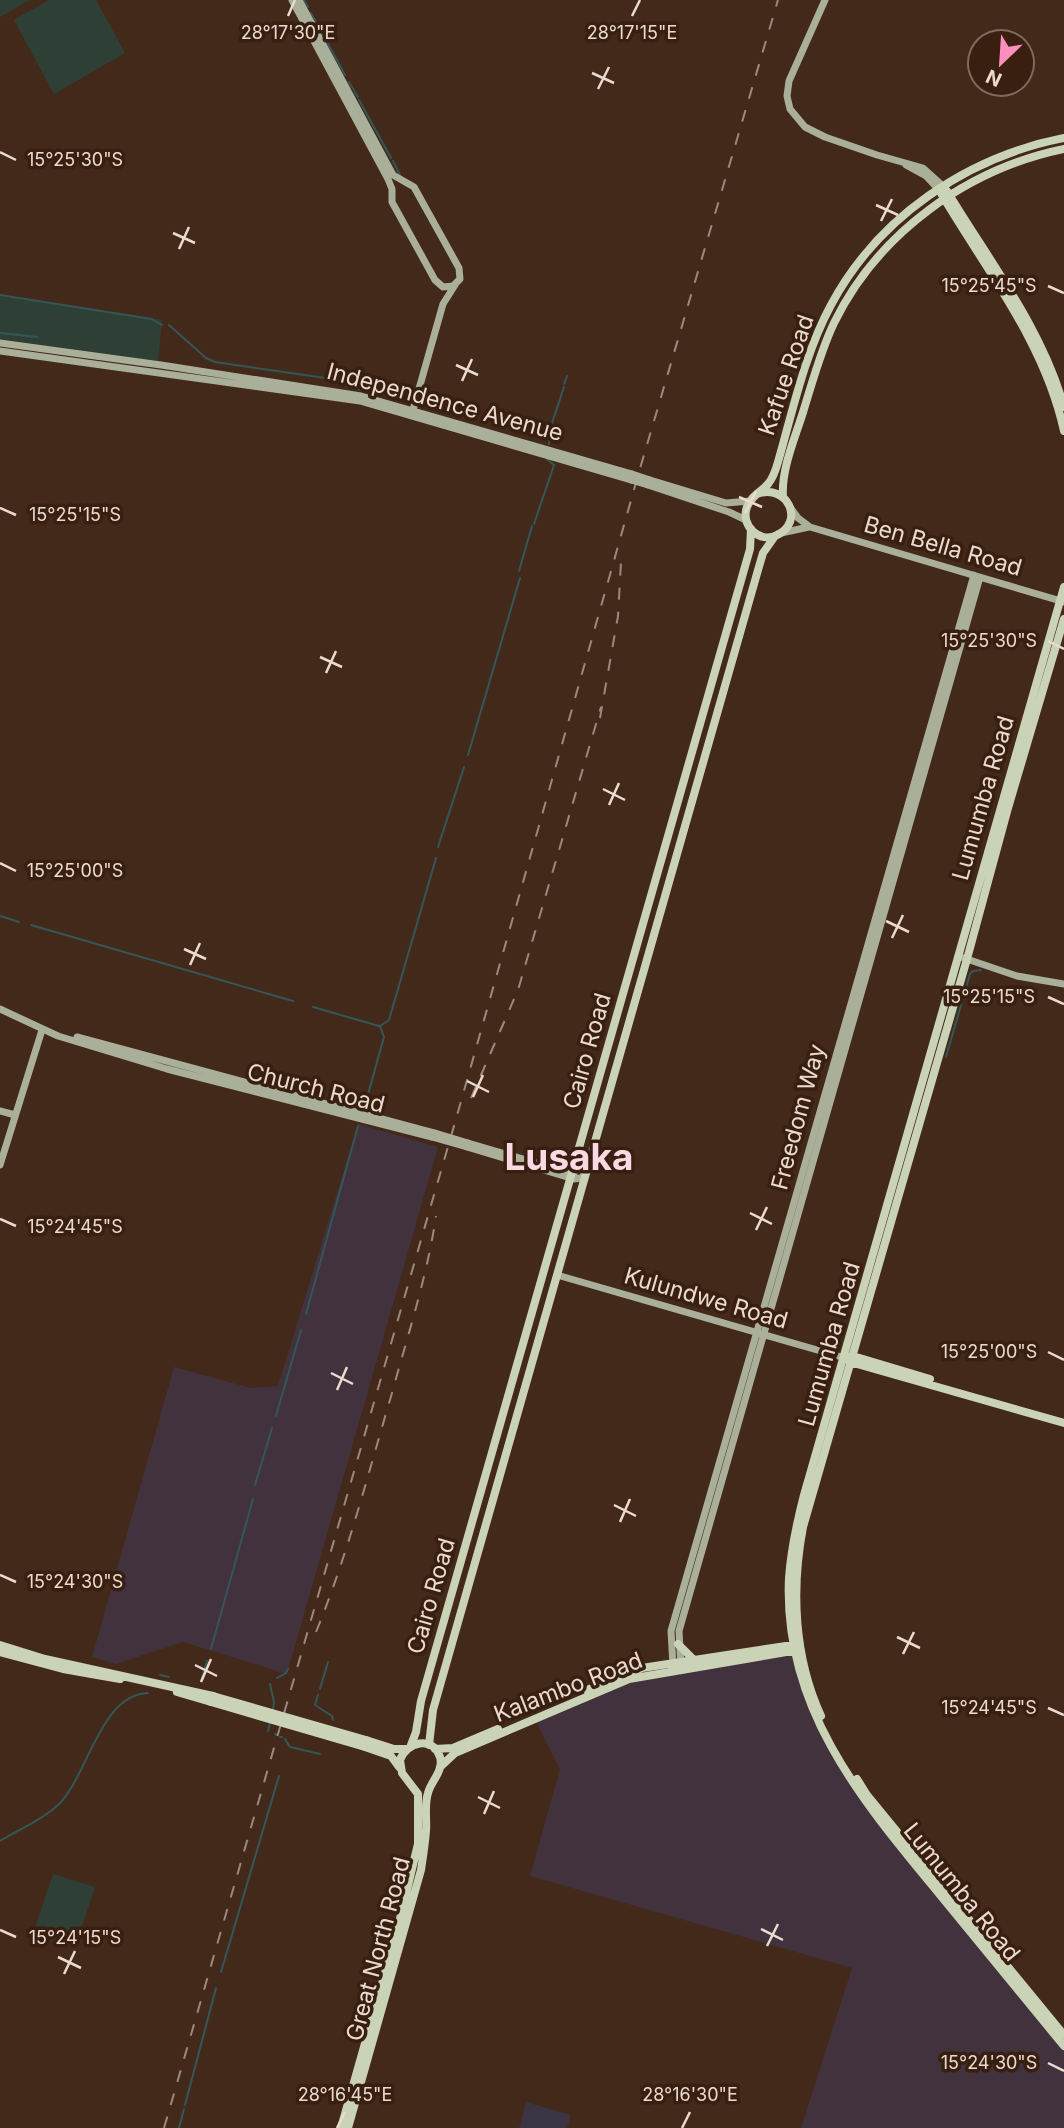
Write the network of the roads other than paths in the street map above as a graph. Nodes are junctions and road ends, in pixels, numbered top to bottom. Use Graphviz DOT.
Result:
graph roads {
  1 [pos="292,0"];
  2 [pos="299,0"];
  3 [pos="825,0"];
  4 [pos="1064,138"];
  5 [pos="1064,149"];
  6 [pos="416,178"];
  7 [pos="403,182"];
  8 [pos="967,184"];
  9 [pos="414,187"];
  10 [pos="392,189"];
  11 [pos="943,192"];
  12 [pos="953,207"];
  13 [pos="931,208"];
  14 [pos="455,285"];
  15 [pos="441,286"];
  16 [pos="443,304"];
  17 [pos="0,343"];
  18 [pos="0,351"];
  19 [pos="1064,407"];
  20 [pos="413,410"];
  21 [pos="1064,431"];
  22 [pos="631,477"];
  23 [pos="649,483"];
  24 [pos="753,497"];
  25 [pos="783,497"];
  26 [pos="789,505"];
  27 [pos="748,525"];
  28 [pos="810,527"];
  29 [pos="778,534"];
  30 [pos="977,576"];
  31 [pos="1064,586"];
  32 [pos="1063,601"];
  33 [pos="1064,619"];
  34 [pos="729,625"];
  35 [pos="742,629"];
  36 [pos="725,637"];
  37 [pos="738,641"];
  38 [pos="683,784"];
  39 [pos="696,788"];
  40 [pos="680,796"];
  41 [pos="693,800"];
  42 [pos="645,919"];
  43 [pos="658,923"];
  44 [pos="641,931"];
  45 [pos="654,935"];
  46 [pos="963,957"];
  47 [pos="1064,984"];
  48 [pos="0,1009"];
  49 [pos="42,1030"];
  50 [pos="76,1041"];
  51 [pos="36,1044"];
  52 [pos="607,1050"];
  53 [pos="620,1054"];
  54 [pos="604,1062"];
  55 [pos="617,1066"];
  56 [pos="0,1111"];
  57 [pos="15,1115"];
  58 [pos="433,1135"];
  59 [pos="0,1165"];
  60 [pos="569,1175"];
  61 [pos="584,1178"];
  62 [pos="557,1275"];
  63 [pos="526,1333"];
  64 [pos="761,1333"];
  65 [pos="540,1337"];
  66 [pos="523,1345"];
  67 [pos="536,1349"];
  68 [pos="850,1359"];
  69 [pos="1064,1417"];
  70 [pos="1064,1423"];
  71 [pos="486,1475"];
  72 [pos="499,1478"];
  73 [pos="483,1487"];
  74 [pos="496,1490"];
  75 [pos="445,1619"];
  76 [pos="458,1622"];
  77 [pos="442,1631"];
  78 [pos="455,1634"];
  79 [pos="678,1644"];
  80 [pos="0,1645"];
  81 [pos="797,1647"];
  82 [pos="0,1652"];
  83 [pos="694,1660"];
  84 [pos="677,1666"];
  85 [pos="212,1699"];
  86 [pos="365,1744"];
  87 [pos="408,1747"];
  88 [pos="432,1747"];
  89 [pos="440,1768"];
  90 [pos="402,1773"];
  91 [pos="435,1778"];
  92 [pos="411,1782"];
  93 [pos="1064,2035"];
  94 [pos="1064,2046"];
  95 [pos="341,2128"];
  96 [pos="348,2128"];
  1 -- 10 [label="main road"];
  2 -- 7 [label="main road"];
  3 -- 11 [label="main road"];
  4 -- 11 [label="main road, Kafue Road"];
  5 -- 8 [label="main road, Kafue Road"];
  6 -- 9 [label="main road"];
  7 -- 9 [label="main road"];
  7 -- 10 [label="main road"];
  8 -- 11 [label="main road, Kafue Road"];
  8 -- 12 [label="main road"];
  9 -- 14 [label="main road"];
  10 -- 15 [label="main road"];
  11 -- 12 [label="main road"];
  11 -- 13 [label="main road, Kafue Road"];
  11 -- 24 [label="main road, Kafue Road"];
  12 -- 13 [label="main road"];
  12 -- 19 [label="main road"];
  12 -- 21 [label="main road"];
  13 -- 25 [label="main road, Kafue Road"];
  14 -- 15 [label="main road"];
  14 -- 16 [label="main road"];
  15 -- 16 [label="main road"];
  16 -- 20 [label="main road"];
  17 -- 20 [label="main road, Independence Avenue"];
  18 -- 22 [label="main road, Independence Avenue"];
  20 -- 22 [label="main road, Independence Avenue"];
  22 -- 23 [label="main road, Independence Avenue, bridge"];
  23 -- 24 [label="main road, Independence Avenue"];
  23 -- 27 [label="main road, Independence Avenue"];
  24 -- 25 [label="main road"];
  24 -- 27 [label="main road"];
  25 -- 26 [label="main road"];
  26 -- 28 [label="main road"];
  26 -- 29 [label="main road"];
  27 -- 29 [label="main road"];
  27 -- 34 [label="main road, Cairo Road"];
  28 -- 29 [label="main road, Ben Bella Road"];
  28 -- 30 [label="main road, Ben Bella Road"];
  29 -- 35 [label="main road, Cairo Road"];
  30 -- 32 [label="main road, Ben Bella Road"];
  30 -- 64 [label="main road, Freedom Way"];
  31 -- 32 [label="main road, Lumumba Road"];
  32 -- 46 [label="main road, Lumumba Road"];
  33 -- 46 [label="main road, Lumumba Road"];
  34 -- 35 [label="main road"];
  34 -- 36 [label="main road, Cairo Road"];
  35 -- 37 [label="main road, Cairo Road"];
  36 -- 37 [label="main road"];
  36 -- 38 [label="main road, Cairo Road"];
  37 -- 39 [label="main road, Cairo Road"];
  38 -- 39 [label="main road"];
  38 -- 40 [label="main road, Cairo Road"];
  39 -- 41 [label="main road, Cairo Road"];
  40 -- 41 [label="main road"];
  40 -- 42 [label="main road, Cairo Road"];
  41 -- 43 [label="main road, Cairo Road"];
  42 -- 43 [label="main road"];
  42 -- 44 [label="main road, Cairo Road"];
  43 -- 45 [label="main road, Cairo Road"];
  44 -- 45 [label="main road"];
  44 -- 52 [label="main road, Cairo Road"];
  45 -- 53 [label="main road, Cairo Road"];
  46 -- 47 [label="main road"];
  46 -- 68 [label="main road, Lumumba Road"];
  48 -- 49 [label="main road, Church Road"];
  49 -- 50 [label="main road, Church Road"];
  49 -- 51 [label="main road"];
  49 -- 58 [label="main road, Church Road"];
  50 -- 51 [label="main road"];
  50 -- 58 [label="main road, Church Road"];
  51 -- 57 [label="main road"];
  52 -- 53 [label="main road"];
  52 -- 54 [label="main road, Cairo Road"];
  53 -- 55 [label="main road, Cairo Road"];
  54 -- 55 [label="main road"];
  54 -- 60 [label="main road, Cairo Road"];
  55 -- 61 [label="main road, Cairo Road"];
  56 -- 57 [label="main road"];
  57 -- 59 [label="main road"];
  58 -- 60 [label="main road, Church Road, bridge"];
  60 -- 61 [label="main road, Church Road"];
  60 -- 63 [label="main road, Cairo Road"];
  61 -- 62 [label="main road, Cairo Road"];
  62 -- 64 [label="main road, Kulundwe Road"];
  62 -- 65 [label="main road, Cairo Road"];
  63 -- 65 [label="main road"];
  63 -- 66 [label="main road, Cairo Road"];
  64 -- 68 [label="main road, Kulundwe Road"];
  64 -- 79 [label="main road, Freedom Way"];
  64 -- 84 [label="main road, Freedom Way"];
  65 -- 67 [label="main road, Cairo Road"];
  66 -- 67 [label="main road"];
  66 -- 71 [label="main road, Cairo Road"];
  67 -- 72 [label="main road, Cairo Road"];
  68 -- 69 [label="main road"];
  68 -- 70 [label="main road"];
  68 -- 81 [label="main road, Lumumba Road"];
  71 -- 72 [label="main road"];
  71 -- 73 [label="main road, Cairo Road"];
  72 -- 74 [label="main road, Cairo Road"];
  73 -- 74 [label="main road"];
  73 -- 75 [label="main road, Cairo Road"];
  74 -- 76 [label="main road, Cairo Road"];
  75 -- 76 [label="main road"];
  75 -- 77 [label="main road, Cairo Road"];
  76 -- 78 [label="main road, Cairo Road"];
  77 -- 78 [label="main road"];
  77 -- 87 [label="main road, Cairo Road"];
  78 -- 88 [label="main road, Cairo Road"];
  79 -- 83 [label="main road"];
  79 -- 84 [label="main road, Freedom Way"];
  80 -- 85 [label="main road"];
  81 -- 83 [label="main road, Kalambo Road"];
  81 -- 84 [label="main road, Kalambo Road"];
  81 -- 93 [label="main road, Lumumba Road"];
  81 -- 94 [label="main road, Lumumba Road"];
  82 -- 85 [label="main road"];
  83 -- 84 [label="main road, Kalambo Road"];
  84 -- 88 [label="main road, Kalambo Road"];
  84 -- 89 [label="main road, Kalambo Road"];
  85 -- 86 [label="main road, bridge"];
  86 -- 87 [label="main road"];
  86 -- 90 [label="main road"];
  87 -- 88 [label="main road"];
  87 -- 90 [label="main road"];
  88 -- 89 [label="main road"];
  89 -- 91 [label="main road"];
  90 -- 92 [label="main road"];
  91 -- 92 [label="main road"];
  91 -- 96 [label="main road, Great North Road"];
  92 -- 95 [label="main road, Great North Road"];
}
